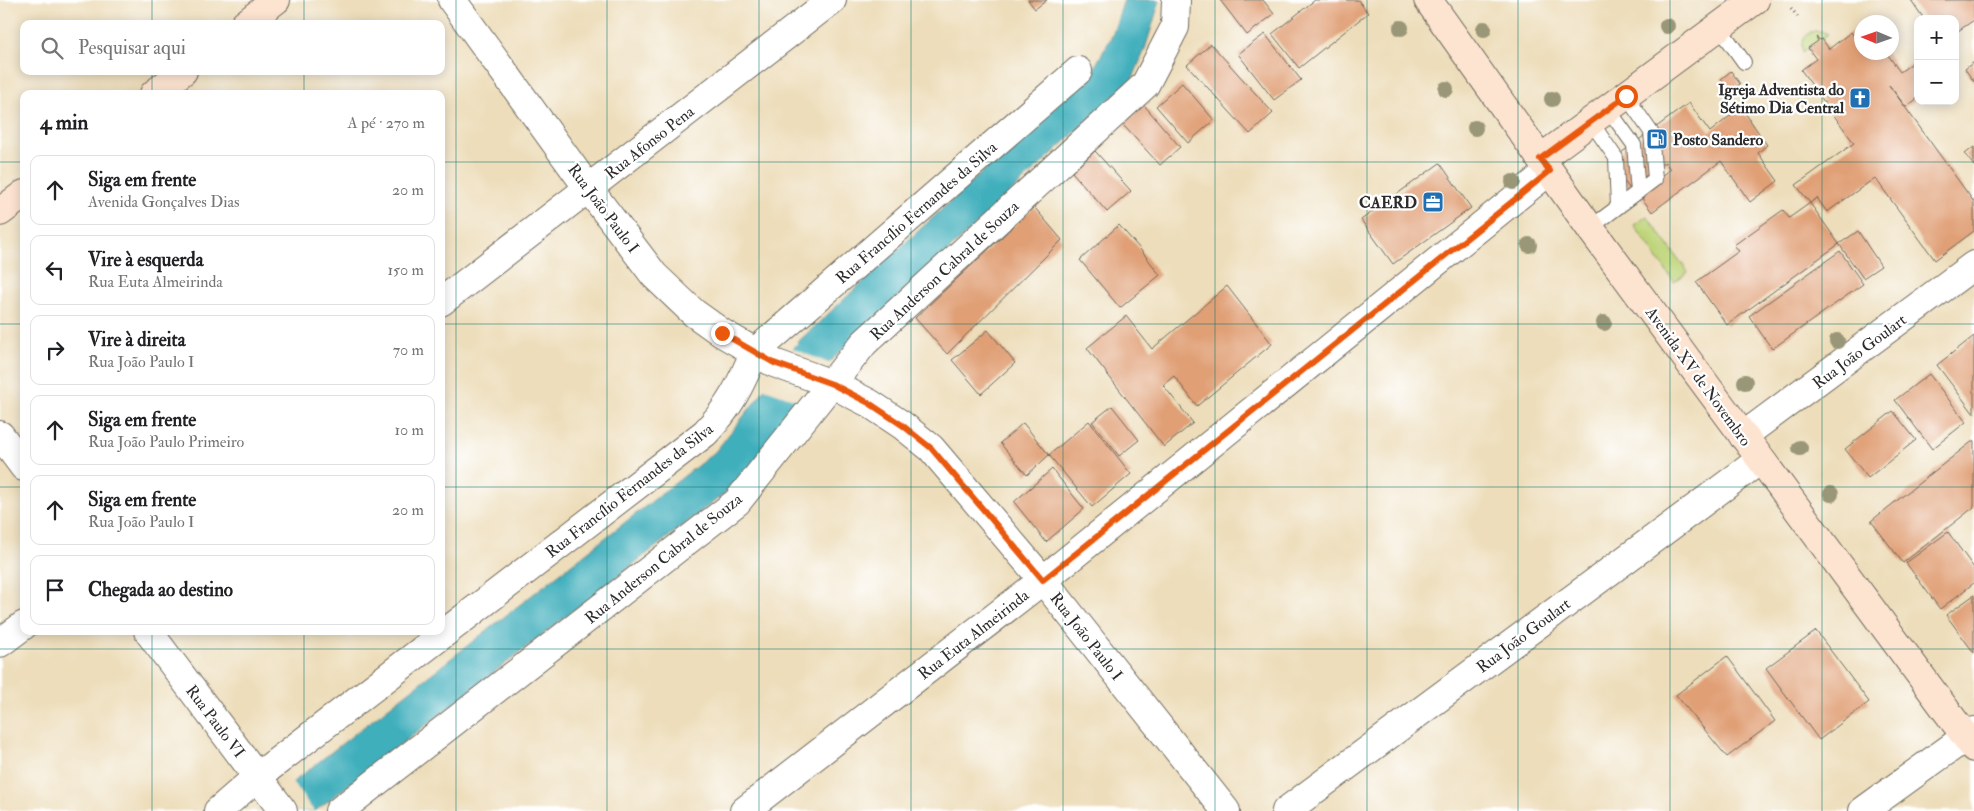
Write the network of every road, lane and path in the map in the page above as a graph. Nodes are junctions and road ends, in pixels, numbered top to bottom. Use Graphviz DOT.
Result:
graph roads {
  1 [pos="276,0"];
  2 [pos="452,0"];
  3 [pos="832,0"];
  4 [pos="1176,0"];
  5 [pos="1428,0"];
  6 [pos="1755,0"];
  7 [pos="1791,8"];
  8 [pos="250,20"];
  9 [pos="1800,20"];
  10 [pos="1719,27"];
  11 [pos="1744,62"];
  12 [pos="1078,71"];
  13 [pos="178,75"];
  14 [pos="159,90"];
  15 [pos="1608,109"];
  16 [pos="1545,165"];
  17 [pos="588,188"];
  18 [pos="1638,192"];
  19 [pos="20,197"];
  20 [pos="1618,206"];
  21 [pos="0,212"];
  22 [pos="1590,228"];
  23 [pos="1974,265"];
  24 [pos="445,299"];
  25 [pos="796,370"];
  26 [pos="0,435"];
  27 [pos="1743,436"];
  28 [pos="1760,460"];
  29 [pos="20,462"];
  30 [pos="1043,580"];
  31 [pos="20,628"];
  32 [pos="151,635"];
  33 [pos="0,643"];
  34 [pos="1971,739"];
  35 [pos="270,794"];
  36 [pos="218,811"];
  37 [pos="339,811"];
  38 [pos="744,811"];
  39 [pos="1226,811"];
  40 [pos="1286,811"];
  41 [pos="1863,811"];
  1 -- 8 [label="street"];
  2 -- 17 [label="street, Rua João Paulo I"];
  3 -- 17 [label="street, Rua Afonso Pena"];
  4 -- 25 [label="street, Rua Anderson Cabral de Souza"];
  5 -- 16 [label="street, Avenida XV de Novembro"];
  6 -- 10 [label="street"];
  7 -- 9 [label="path"];
  10 -- 11 [label="lane"];
  10 -- 15 [label="street"];
  12 -- 25 [label="street, Rua Francílio Fernandes da Silva"];
  13 -- 14 [label="street"];
  15 -- 16 [label="street"];
  15 -- 18 [label="lane"];
  15 -- 18 [label="lane"];
  15 -- 20 [label="lane"];
  16 -- 22 [label="street, Avenida XV de Novembro"];
  16 -- 30 [label="street, Rua Euta Almeirinda"];
  17 -- 24 [label="street, Rua Afonso Pena"];
  17 -- 25 [label="street, Rua João Paulo I"];
  18 -- 20 [label="lane"];
  19 -- 21 [label="street"];
  20 -- 22 [label="lane"];
  22 -- 27 [label="street, Avenida XV de Novembro"];
  23 -- 27 [label="street, Rua João Goulart"];
  25 -- 30 [label="street, Rua João Paulo I"];
  25 -- 35 [label="street, Rua Francílio Fernandes da Silva"];
  25 -- 37 [label="street, Rua Anderson Cabral de Souza"];
  26 -- 29 [label="street"];
  27 -- 28 [label="street, Avenida XV de Novembro"];
  28 -- 34 [label="street, Avenida XV de Novembro"];
  28 -- 40 [label="street, Rua João Goulart"];
  30 -- 38 [label="street, Rua Euta Almeirinda"];
  30 -- 39 [label="street, Rua João Paulo I"];
  31 -- 33 [label="street"];
  32 -- 35 [label="street, Rua Paulo VI"];
  34 -- 41 [label="street"];
  35 -- 36 [label="street, Rua Francílio Fernandes da Silva"];
}
